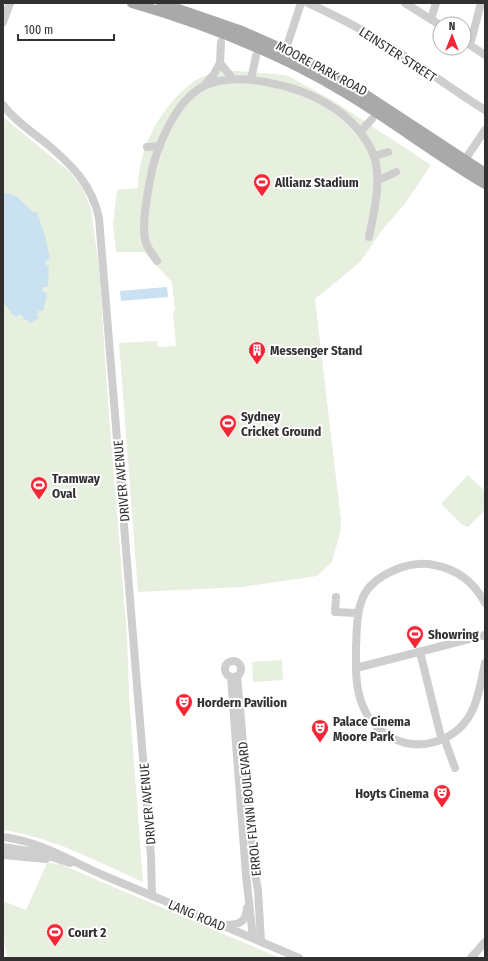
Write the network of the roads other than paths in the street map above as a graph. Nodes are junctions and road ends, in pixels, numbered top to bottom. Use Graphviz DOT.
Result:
graph roads {
  1 [pos="10,3"];
  2 [pos="132,3"];
  3 [pos="161,3"];
  4 [pos="301,3"];
  5 [pos="308,3"];
  6 [pos="405,3"];
  7 [pos="436,3"];
  8 [pos="481,3"];
  9 [pos="146,5"];
  10 [pos="431,19"];
  11 [pos="3,22"];
  12 [pos="472,29"];
  13 [pos="221,42"];
  14 [pos="472,46"];
  15 [pos="284,55"];
  16 [pos="485,55"];
  17 [pos="256,56"];
  18 [pos="220,63"];
  19 [pos="232,79"];
  20 [pos="251,79"];
  21 [pos="204,86"];
  22 [pos="3,105"];
  23 [pos="485,110"];
  24 [pos="372,120"];
  25 [pos="485,130"];
  26 [pos="360,132"];
  27 [pos="160,146"];
  28 [pos="147,147"];
  29 [pos="388,152"];
  30 [pos="374,156"];
  31 [pos="462,165"];
  32 [pos="396,172"];
  33 [pos="485,173"];
  34 [pos="377,181"];
  35 [pos="485,184"];
  36 [pos="369,237"];
  37 [pos="157,261"];
  38 [pos="336,597"];
  39 [pos="485,603"];
  40 [pos="357,613"];
  41 [pos="485,635"];
  42 [pos="420,652"];
  43 [pos="485,663"];
  44 [pos="356,668"];
  45 [pos="441,736"];
  46 [pos="455,768"];
  47 [pos="3,837"];
  48 [pos="3,847"];
  49 [pos="3,855"];
  50 [pos="63,861"];
  51 [pos="95,872"];
  52 [pos="248,895"];
  53 [pos="152,896"];
  54 [pos="220,924"];
  55 [pos="253,938"];
  56 [pos="261,942"];
  57 [pos="485,942"];
  58 [pos="299,958"];
  59 [pos="471,958"];
  1 -- 11 [label="street"];
  2 -- 9 [label="main road, MOORE PARK ROAD"];
  3 -- 15 [label="main road, MOORE PARK ROAD"];
  4 -- 15 [label="street"];
  5 -- 23 [label="street, LEINSTER STREET"];
  6 -- 10 [label="street"];
  7 -- 10 [label="street"];
  8 -- 12 [label="street"];
  9 -- 15 [label="main road, MOORE PARK ROAD"];
  13 -- 18 [label="street"];
  14 -- 16 [label="street"];
  15 -- 31 [label="main road, MOORE PARK ROAD"];
  17 -- 20 [label="street"];
  18 -- 19 [label="street"];
  18 -- 21 [label="street"];
  19 -- 20 [label="street"];
  19 -- 21 [label="street"];
  20 -- 26 [label="street"];
  21 -- 27 [label="street"];
  22 -- 53 [label="street, DRIVER AVENUE"];
  24 -- 26 [label="street"];
  25 -- 31 [label="street"];
  26 -- 30 [label="street"];
  27 -- 28 [label="street"];
  27 -- 37 [label="street"];
  29 -- 30 [label="street"];
  30 -- 34 [label="street"];
  31 -- 33 [label="main road, MOORE PARK ROAD"];
  31 -- 35 [label="main road, MOORE PARK ROAD"];
  32 -- 34 [label="street"];
  34 -- 36 [label="street"];
  38 -- 40 [label="street"];
  39 -- 40 [label="street"];
  40 -- 44 [label="street"];
  41 -- 42 [label="street"];
  42 -- 44 [label="street"];
  42 -- 45 [label="street"];
  43 -- 45 [label="street"];
  44 -- 45 [label="street"];
  45 -- 46 [label="street"];
  47 -- 51 [label="street, LANG ROAD"];
  48 -- 50 [label="street, LANG ROAD"];
  49 -- 50 [label="street"];
  50 -- 51 [label="street, LANG ROAD"];
  51 -- 53 [label="street, LANG ROAD"];
  52 -- 54 [label="street"];
  52 -- 55 [label="street, ERROL FLYNN BOULEVARD"];
  52 -- 56 [label="street, ERROL FLYNN BOULEVARD"];
  53 -- 54 [label="street, LANG ROAD"];
  54 -- 55 [label="street, LANG ROAD"];
  55 -- 56 [label="street, LANG ROAD"];
  56 -- 58 [label="street, LANG ROAD"];
  57 -- 59 [label="street"];
}
